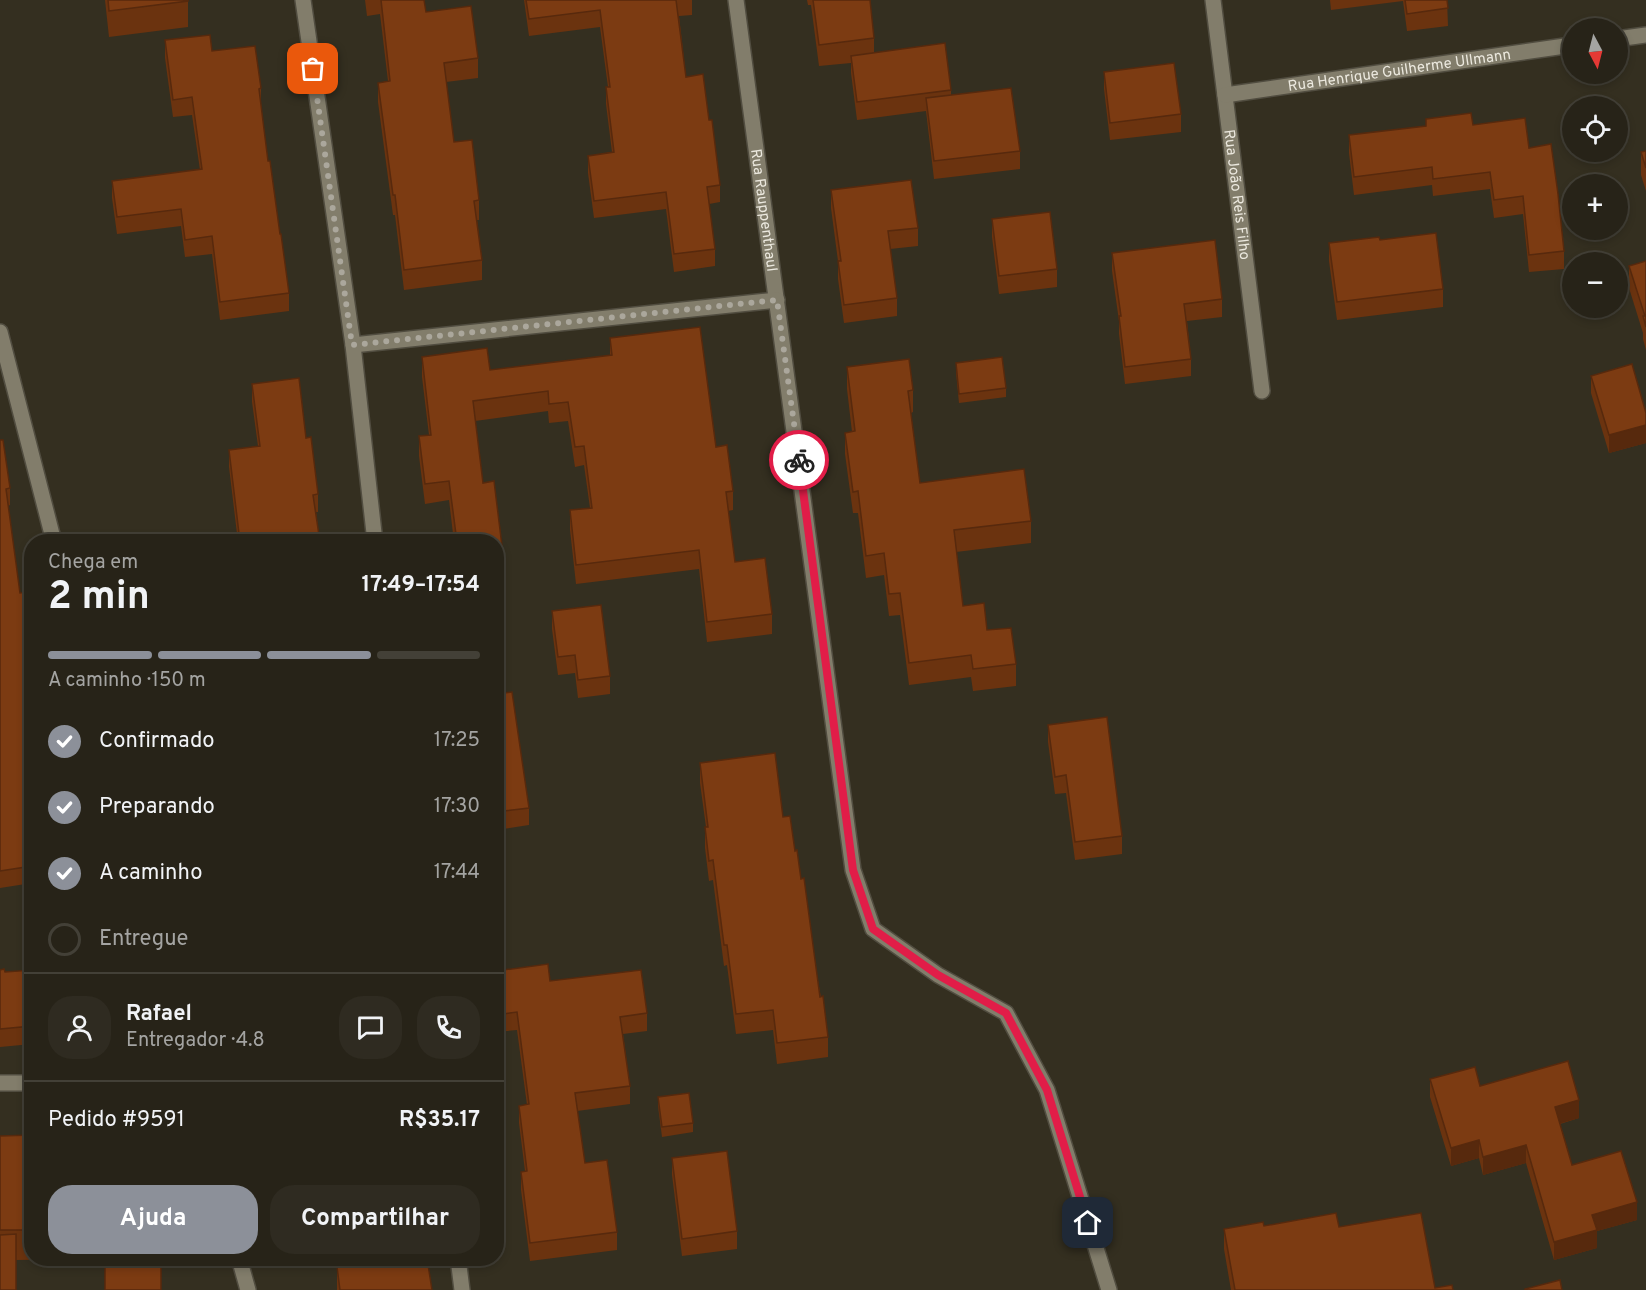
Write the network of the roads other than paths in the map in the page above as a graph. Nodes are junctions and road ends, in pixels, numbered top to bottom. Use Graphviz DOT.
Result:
graph roads {
  1 [pos="303,0"];
  2 [pos="736,0"];
  3 [pos="1213,0"];
  4 [pos="1646,34"];
  5 [pos="1628,37"];
  6 [pos="1562,46"];
  7 [pos="1225,95"];
  8 [pos="777,300"];
  9 [pos="0,332"];
  10 [pos="352,345"];
  11 [pos="1262,391"];
  12 [pos="52,534"];
  13 [pos="374,534"];
  14 [pos="0,1083"];
  15 [pos="24,1083"];
  16 [pos="241,1266"];
  17 [pos="459,1266"];
  18 [pos="248,1290"];
  19 [pos="462,1290"];
  20 [pos="1109,1290"];
  1 -- 10 [label="street"];
  2 -- 8 [label="street, Rua Rauppenthaul"];
  3 -- 7 [label="street, Rua João Reis Filho"];
  4 -- 5 [label="street"];
  6 -- 7 [label="street, Rua Henrique Guilherme Ullmann"];
  7 -- 11 [label="street, Rua João Reis Filho"];
  8 -- 10 [label="street"];
  8 -- 20 [label="street, Rua Rauppenthaul"];
  9 -- 12 [label="street"];
  10 -- 13 [label="street"];
  14 -- 15 [label="street"];
  16 -- 18 [label="street"];
  17 -- 19 [label="street"];
}
